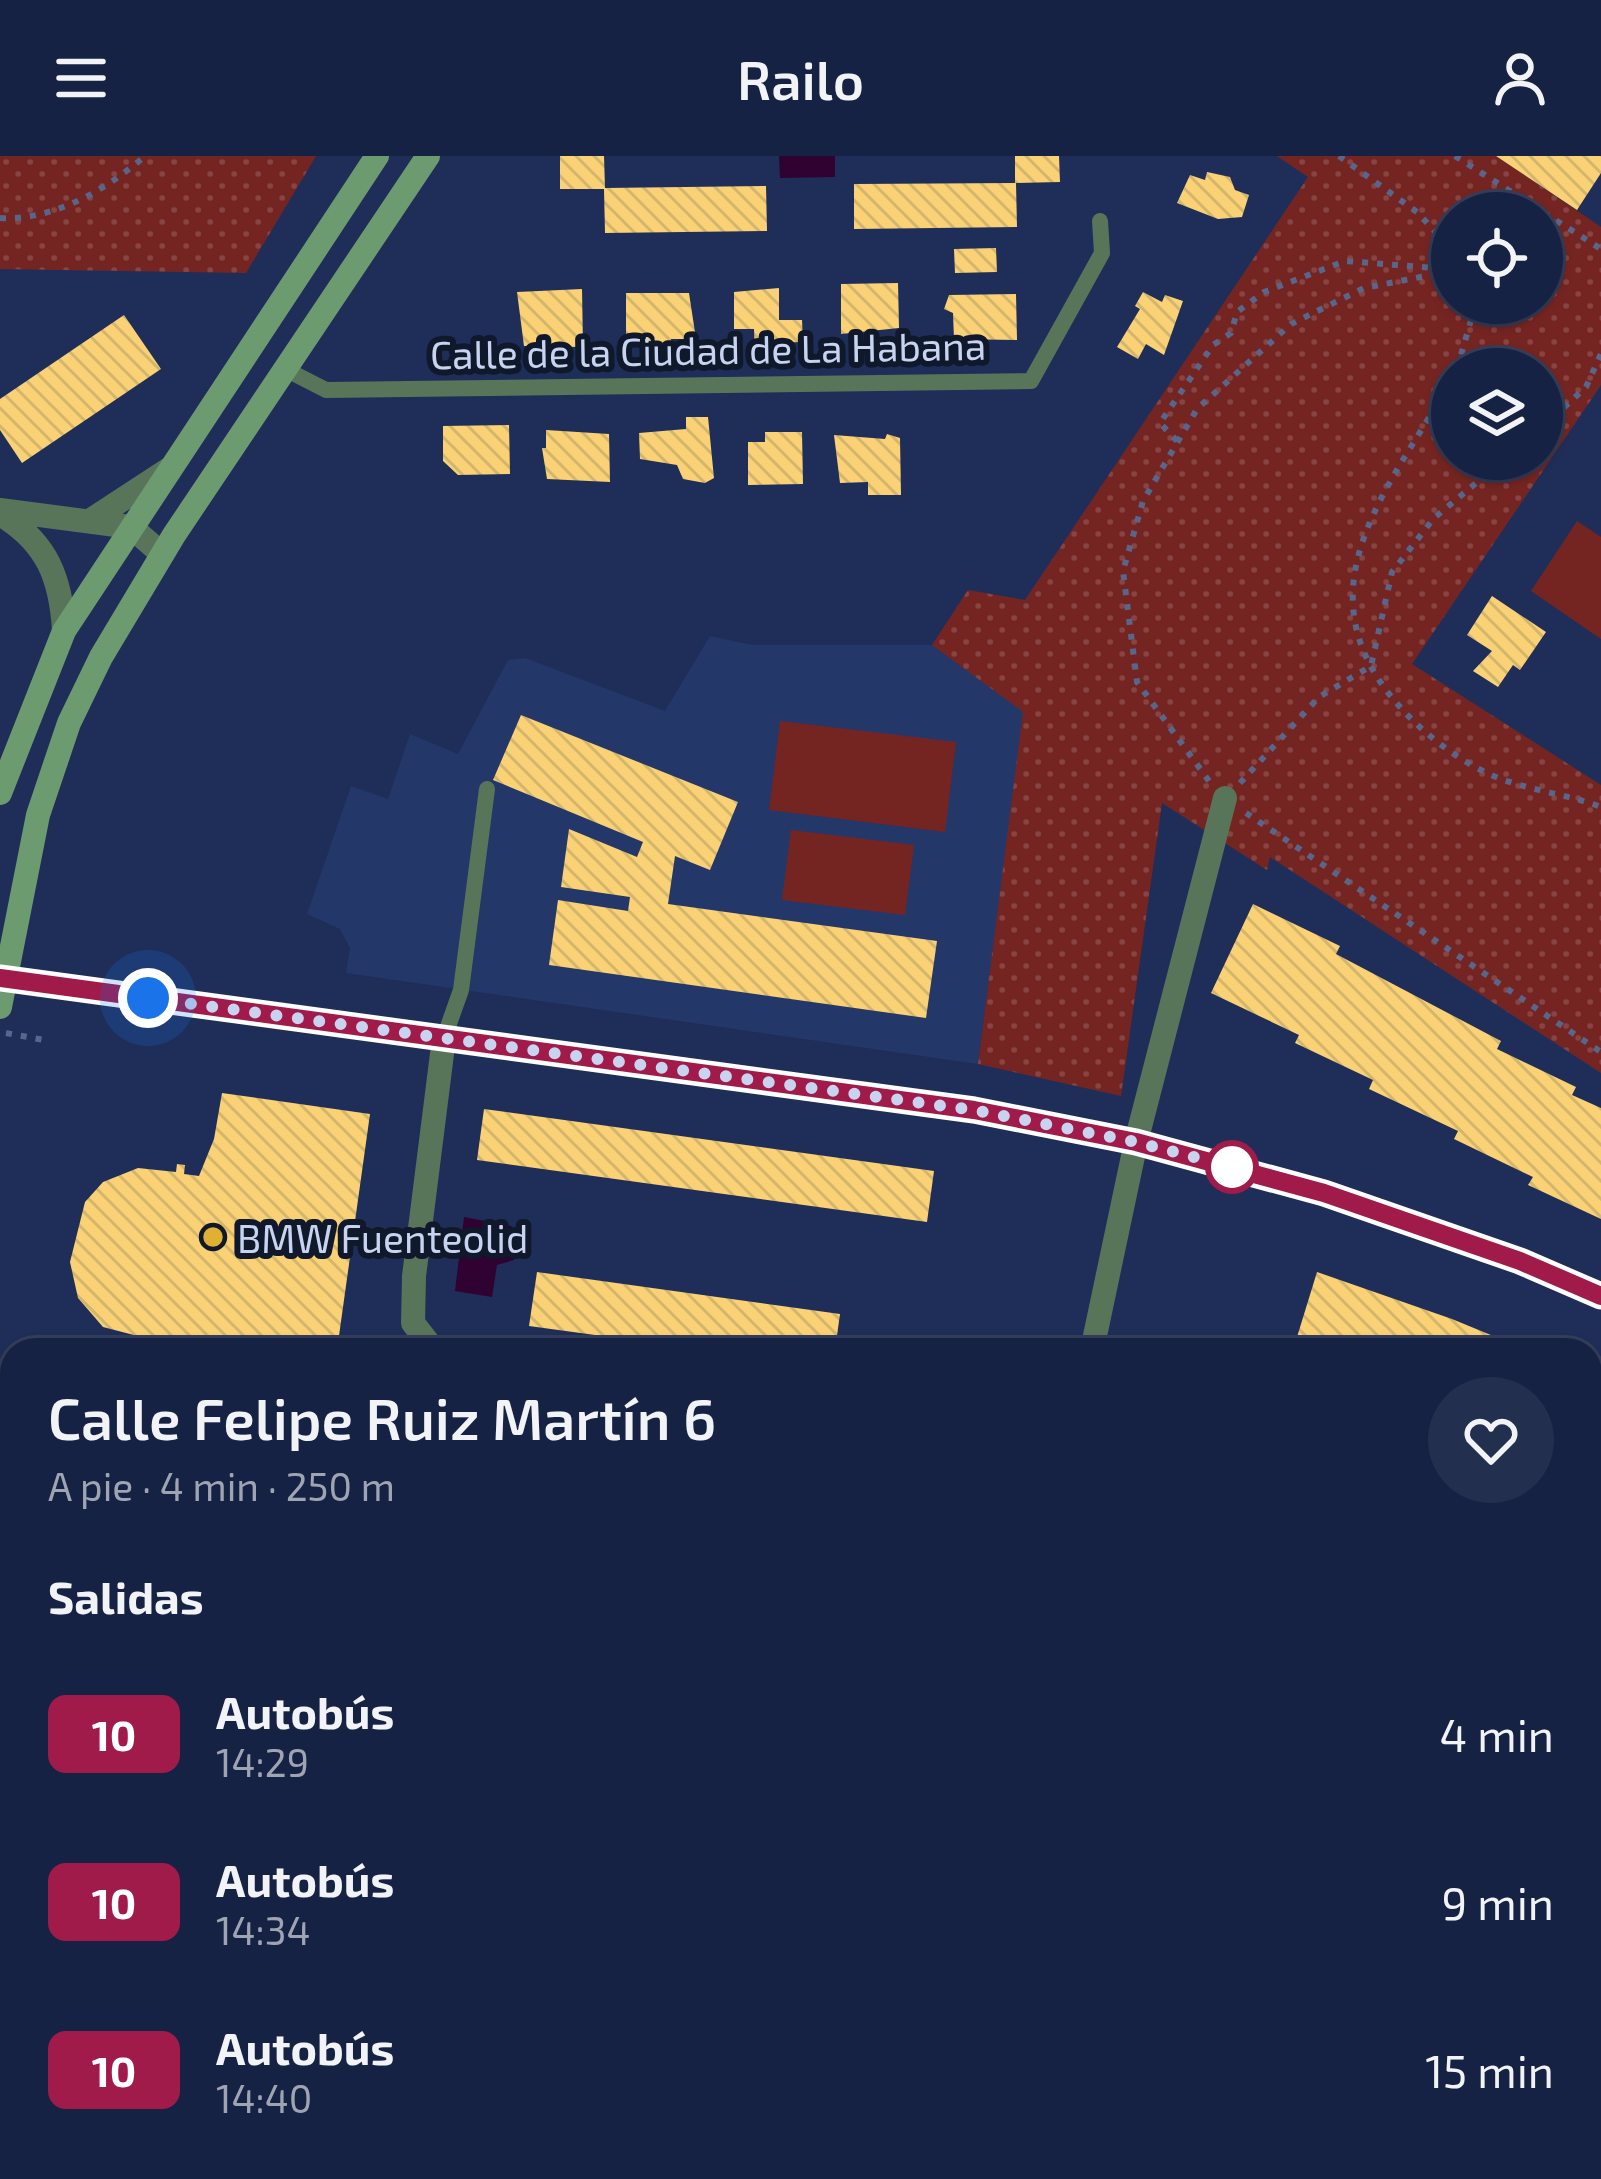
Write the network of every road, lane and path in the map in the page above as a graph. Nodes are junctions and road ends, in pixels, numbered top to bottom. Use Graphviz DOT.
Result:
graph roads {
  1 [pos="145,156"];
  2 [pos="376,156"];
  3 [pos="428,156"];
  4 [pos="1339,156"];
  5 [pos="1455,156"];
  6 [pos="0,218"];
  7 [pos="1100,221"];
  8 [pos="1431,227"];
  9 [pos="1601,249"];
  10 [pos="1431,268"];
  11 [pos="1431,274"];
  12 [pos="1601,354"];
  13 [pos="285,369"];
  14 [pos="1563,408"];
  15 [pos="1431,414"];
  16 [pos="1178,441"];
  17 [pos="169,469"];
  18 [pos="1480,480"];
  19 [pos="0,512"];
  20 [pos="91,520"];
  21 [pos="131,526"];
  22 [pos="162,554"];
  23 [pos="64,631"];
  24 [pos="1371,666"];
  25 [pos="487,789"];
  26 [pos="0,793"];
  27 [pos="1225,799"];
  28 [pos="1601,807"];
  29 [pos="2,978"];
  30 [pos="0,1007"];
  31 [pos="0,1031"];
  32 [pos="444,1038"];
  33 [pos="44,1040"];
  34 [pos="1601,1052"];
  35 [pos="1136,1142"];
  36 [pos="1601,1296"];
  37 [pos="424,1338"];
  38 [pos="1095,1338"];
  1 -- 6 [label="path"];
  2 -- 17 [label="street"];
  3 -- 13 [label="street"];
  4 -- 8 [label="path"];
  5 -- 9 [label="path"];
  7 -- 13 [label="lane, Calle de la Ciudad de La Habana"];
  10 -- 16 [label="path"];
  11 -- 16 [label="path"];
  12 -- 14 [label="path"];
  13 -- 22 [label="street"];
  15 -- 24 [label="path"];
  16 -- 27 [label="path"];
  17 -- 20 [label="street"];
  17 -- 21 [label="street"];
  18 -- 24 [label="path"];
  19 -- 20 [label="street"];
  19 -- 23 [label="street"];
  20 -- 21 [label="street"];
  21 -- 22 [label="street"];
  21 -- 23 [label="street"];
  22 -- 29 [label="street"];
  23 -- 26 [label="street"];
  24 -- 27 [label="path"];
  24 -- 28 [label="path"];
  25 -- 32 [label="lane"];
  27 -- 34 [label="path"];
  27 -- 35 [label="street"];
  29 -- 30 [label="street"];
  29 -- 32 [label="street"];
  31 -- 33 [label="path"];
  32 -- 35 [label="street"];
  32 -- 37 [label="street"];
  35 -- 36 [label="street"];
  35 -- 38 [label="street"];
}
